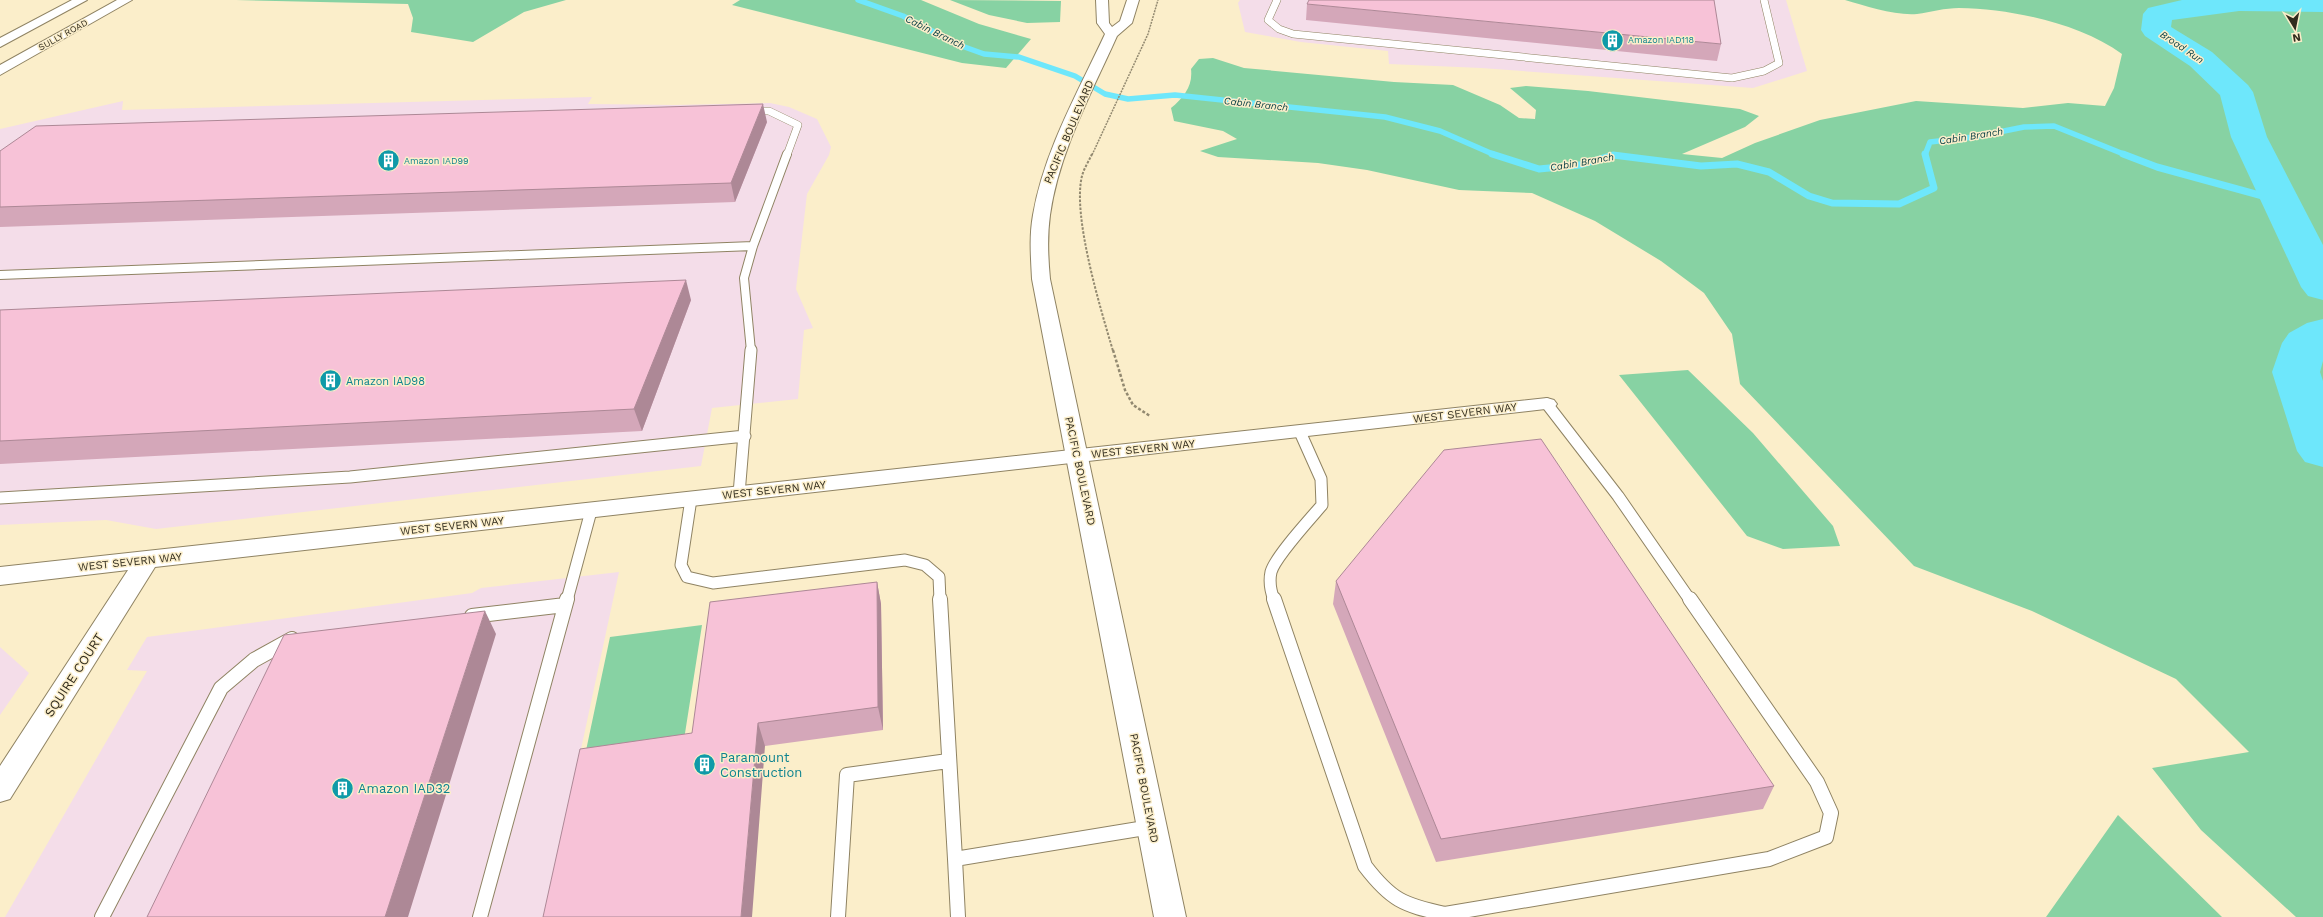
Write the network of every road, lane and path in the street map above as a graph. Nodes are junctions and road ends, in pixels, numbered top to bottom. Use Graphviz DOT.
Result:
graph roads {
  1 [pos="81,0"];
  2 [pos="126,0"];
  3 [pos="1102,0"];
  4 [pos="1134,0"];
  5 [pos="1158,0"];
  6 [pos="1277,0"];
  7 [pos="1764,0"];
  8 [pos="1111,34"];
  9 [pos="0,43"];
  10 [pos="0,71"];
  11 [pos="744,111"];
  12 [pos="753,246"];
  13 [pos="0,275"];
  14 [pos="1547,404"];
  15 [pos="1150,416"];
  16 [pos="1300,432"];
  17 [pos="745,436"];
  18 [pos="1078,457"];
  19 [pos="739,494"];
  20 [pos="0,498"];
  21 [pos="691,500"];
  22 [pos="591,511"];
  23 [pos="147,560"];
  24 [pos="0,576"];
  25 [pos="565,605"];
  26 [pos="455,618"];
  27 [pos="306,635"];
  28 [pos="948,761"];
  29 [pos="0,790"];
  30 [pos="1152,827"];
  31 [pos="955,860"];
  32 [pos="102,917"];
  33 [pos="480,917"];
  34 [pos="838,917"];
  35 [pos="958,917"];
  36 [pos="1170,917"];
  1 -- 9 [label="main road"];
  2 -- 10 [label="main road, SULLY ROAD"];
  3 -- 8 [label="main road"];
  4 -- 8 [label="main road, PACIFIC BOULEVARD"];
  5 -- 15 [label="path"];
  6 -- 7 [label="lane"];
  8 -- 18 [label="main road, PACIFIC BOULEVARD"];
  11 -- 12 [label="lane"];
  12 -- 13 [label="lane"];
  12 -- 17 [label="lane"];
  14 -- 16 [label="main road, WEST SEVERN WAY"];
  14 -- 16 [label="lane"];
  16 -- 18 [label="main road, WEST SEVERN WAY"];
  17 -- 19 [label="lane"];
  17 -- 20 [label="lane"];
  18 -- 19 [label="main road, WEST SEVERN WAY"];
  18 -- 30 [label="main road, PACIFIC BOULEVARD"];
  19 -- 21 [label="main road, WEST SEVERN WAY"];
  21 -- 22 [label="main road, WEST SEVERN WAY"];
  21 -- 28 [label="lane"];
  22 -- 23 [label="main road, WEST SEVERN WAY"];
  22 -- 25 [label="lane"];
  23 -- 24 [label="main road, WEST SEVERN WAY"];
  23 -- 29 [label="main road, SQUIRE COURT"];
  25 -- 26 [label="lane"];
  25 -- 33 [label="lane"];
  27 -- 32 [label="lane"];
  28 -- 31 [label="lane"];
  28 -- 34 [label="lane"];
  30 -- 31 [label="lane"];
  30 -- 36 [label="main road, PACIFIC BOULEVARD"];
  31 -- 35 [label="lane"];
}
